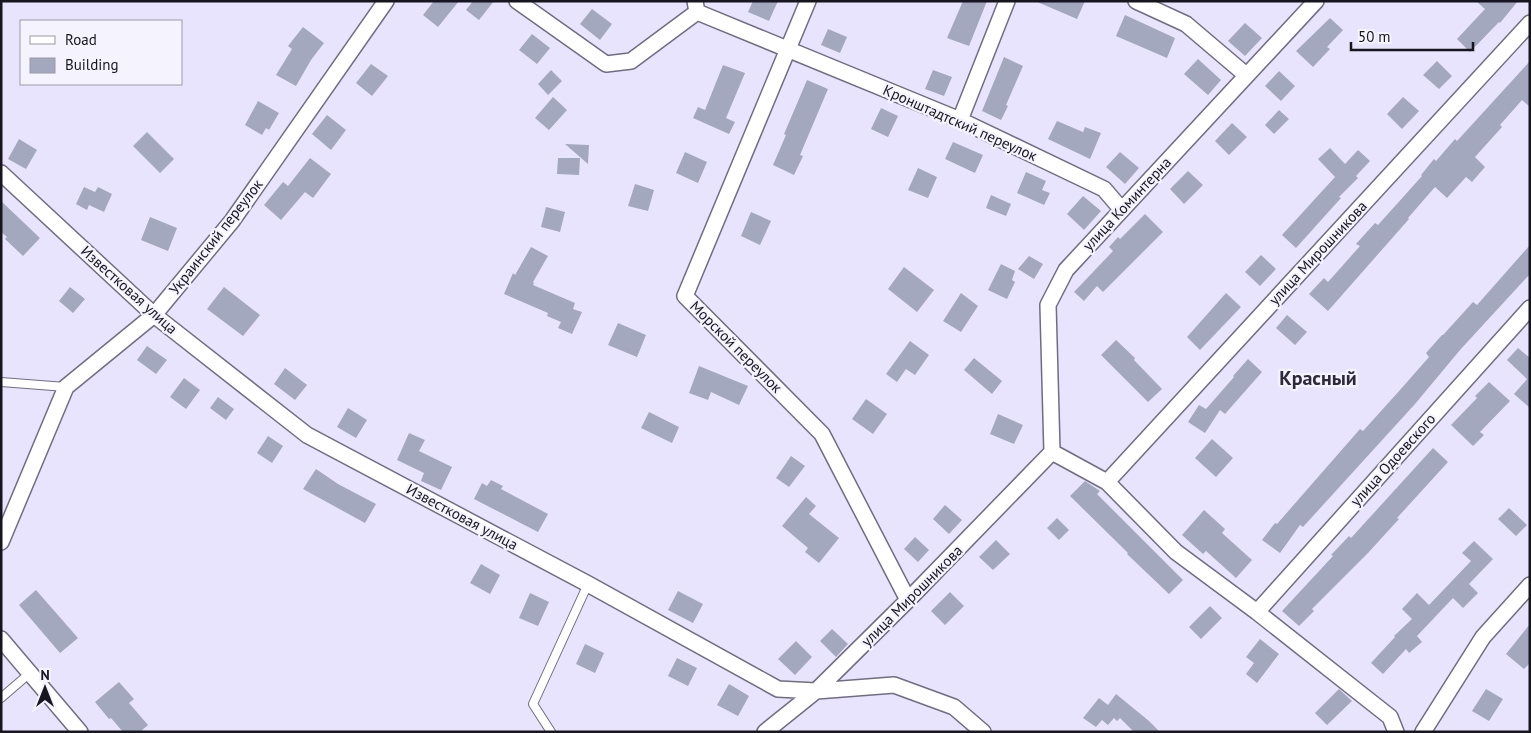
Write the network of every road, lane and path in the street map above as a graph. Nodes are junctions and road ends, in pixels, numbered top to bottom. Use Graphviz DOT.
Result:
graph roads {
  1 [pos="386,1"];
  2 [pos="517,1"];
  3 [pos="808,1"];
  4 [pos="1007,1"];
  5 [pos="1136,1"];
  6 [pos="1316,1"];
  7 [pos="696,7"];
  8 [pos="1530,24"];
  9 [pos="788,49"];
  10 [pos="1246,75"];
  11 [pos="960,120"];
  12 [pos="1,174"];
  13 [pos="1122,210"];
  14 [pos="1530,308"];
  15 [pos="154,315"];
  16 [pos="1,382"];
  17 [pos="66,387"];
  18 [pos="1052,452"];
  19 [pos="1106,482"];
  20 [pos="1,542"];
  21 [pos="588,584"];
  22 [pos="1530,585"];
  23 [pos="908,600"];
  24 [pos="1257,612"];
  25 [pos="1,639"];
  26 [pos="30,673"];
  27 [pos="816,692"];
  28 [pos="1,698"];
  29 [pos="80,732"];
  30 [pos="551,732"];
  31 [pos="765,732"];
  32 [pos="983,732"];
  33 [pos="1396,732"];
  34 [pos="1423,732"];
  1 -- 15 [label="street, Украинский переулок"];
  2 -- 7 [label="street"];
  3 -- 9 [label="street, Морской переулок"];
  4 -- 11 [label="street"];
  5 -- 10 [label="street"];
  6 -- 10 [label="street, улица Коминтерна"];
  7 -- 9 [label="street"];
  8 -- 19 [label="street, улица Мирошникова"];
  9 -- 11 [label="street, Кронштадтский переулок"];
  9 -- 23 [label="street, Морской переулок"];
  10 -- 13 [label="street, улица Коминтерна"];
  11 -- 13 [label="street, Кронштадтский переулок"];
  12 -- 15 [label="street, Известковая улица"];
  13 -- 18 [label="street, улица Коминтерна"];
  14 -- 24 [label="street, улица Одоевского"];
  15 -- 17 [label="street, Украинский переулок"];
  15 -- 21 [label="street, Известковая улица"];
  16 -- 17 [label="lane"];
  17 -- 20 [label="street, Украинский переулок"];
  18 -- 19 [label="street"];
  18 -- 23 [label="street, улица Мирошникова"];
  19 -- 24 [label="street"];
  21 -- 27 [label="street, Известковая улица"];
  21 -- 30 [label="lane"];
  22 -- 34 [label="street"];
  23 -- 27 [label="street, улица Мирошникова"];
  24 -- 33 [label="street"];
  25 -- 26 [label="street"];
  26 -- 28 [label="lane"];
  26 -- 29 [label="street"];
  27 -- 31 [label="street, улица Мирошникова"];
  27 -- 32 [label="street, Известковая улица"];
}
